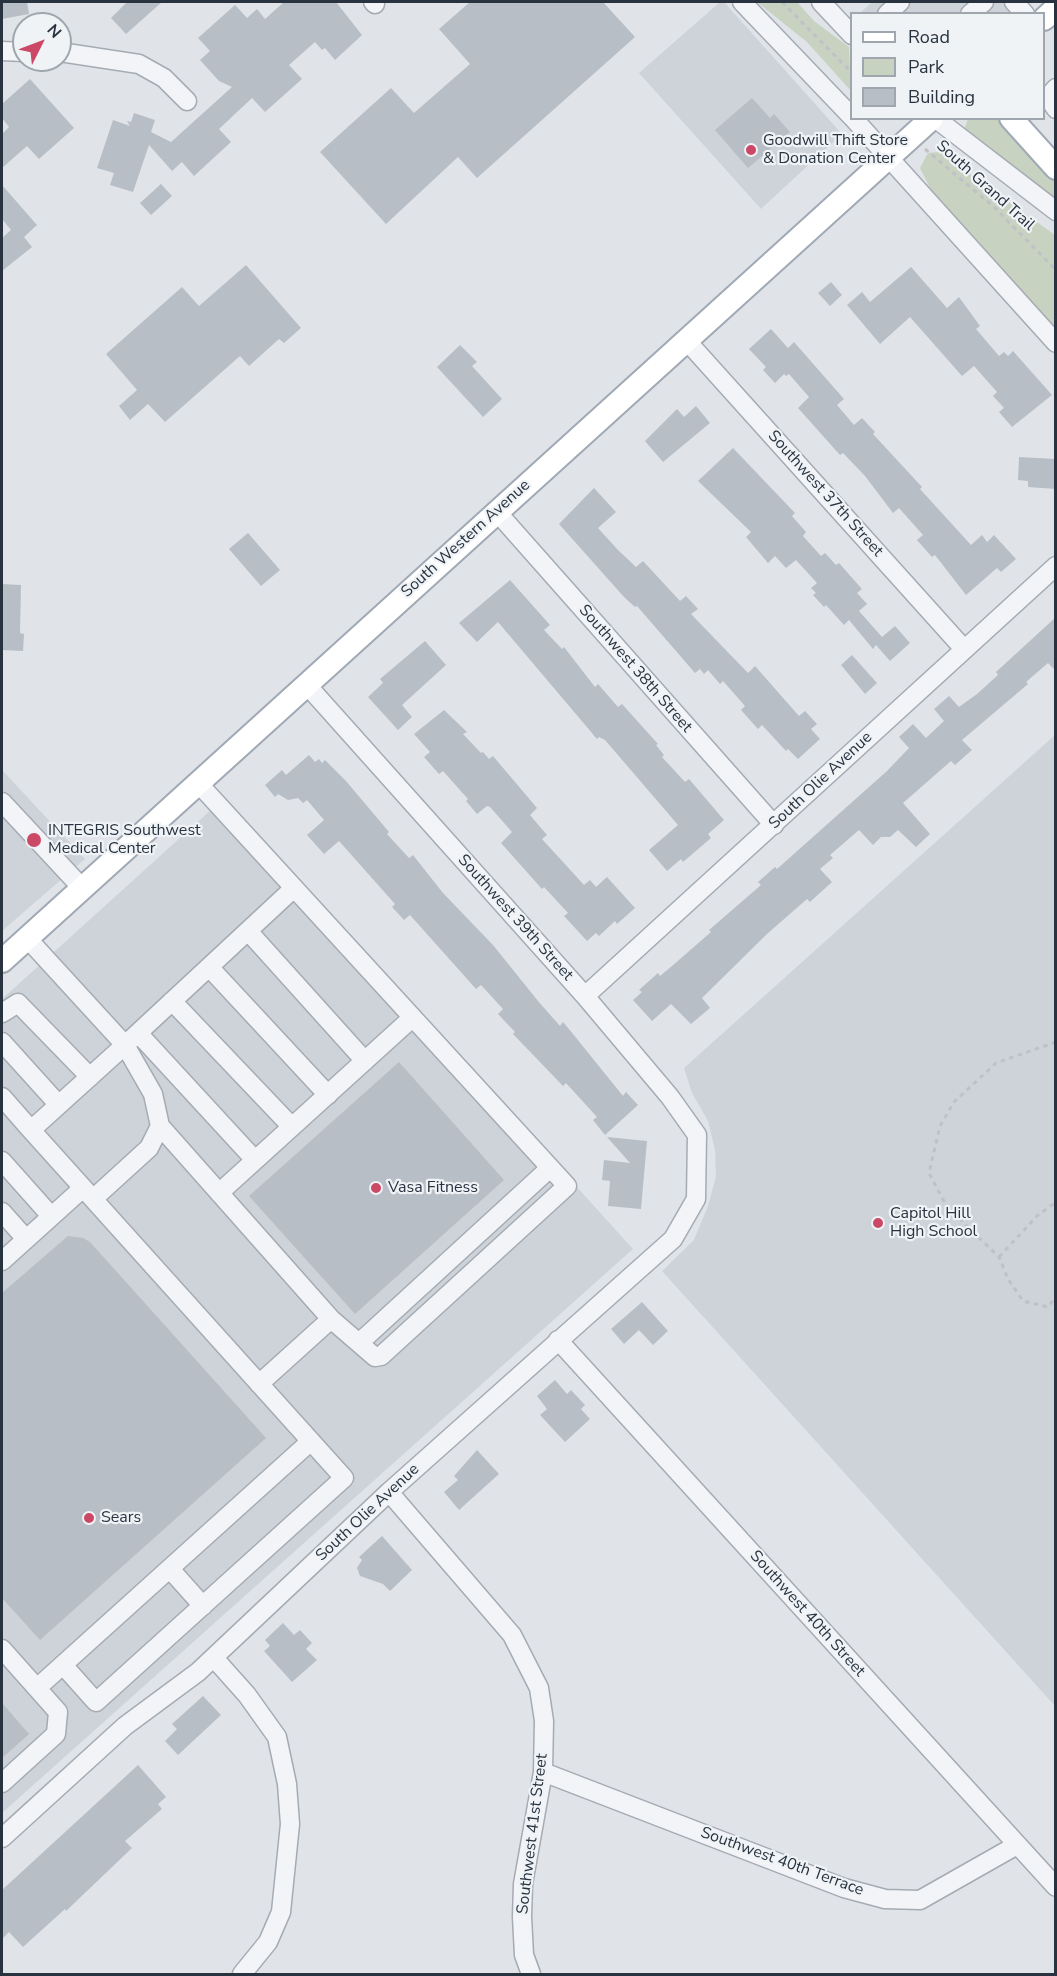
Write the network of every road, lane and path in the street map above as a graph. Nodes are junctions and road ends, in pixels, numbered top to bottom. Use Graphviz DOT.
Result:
graph roads {
  1 [pos="742,2"];
  2 [pos="782,2"];
  3 [pos="821,2"];
  4 [pos="984,2"];
  5 [pos="972,12"];
  6 [pos="850,33"];
  7 [pos="72,54"];
  8 [pos="850,71"];
  9 [pos="1056,88"];
  10 [pos="187,101"];
  11 [pos="1056,109"];
  12 [pos="850,116"];
  13 [pos="854,120"];
  14 [pos="931,120"];
  15 [pos="936,120"];
  16 [pos="1013,120"];
  17 [pos="915,134"];
  18 [pos="1052,158"];
  19 [pos="888,159"];
  20 [pos="1056,211"];
  21 [pos="1056,270"];
  22 [pos="686,340"];
  23 [pos="1056,343"];
  24 [pos="497,512"];
  25 [pos="1056,567"];
  26 [pos="964,649"];
  27 [pos="306,684"];
  28 [pos="200,784"];
  29 [pos="2,802"];
  30 [pos="774,825"];
  31 [pos="294,888"];
  32 [pos="82,889"];
  33 [pos="248,931"];
  34 [pos="27,938"];
  35 [pos="2,961"];
  36 [pos="209,967"];
  37 [pos="585,996"];
  38 [pos="172,1001"];
  39 [pos="2,1013"];
  40 [pos="412,1018"];
  41 [pos="132,1039"];
  42 [pos="2,1042"];
  43 [pos="1056,1042"];
  44 [pos="365,1061"];
  45 [pos="90,1077"];
  46 [pos="328,1095"];
  47 [pos="2,1098"];
  48 [pos="58,1104"];
  49 [pos="160,1126"];
  50 [pos="291,1127"];
  51 [pos="31,1130"];
  52 [pos="255,1160"];
  53 [pos="2,1161"];
  54 [pos="698,1166"];
  55 [pos="88,1193"];
  56 [pos="219,1193"];
  57 [pos="1056,1202"];
  58 [pos="2,1212"];
  59 [pos="51,1216"];
  60 [pos="26,1239"];
  61 [pos="999,1257"];
  62 [pos="2,1261"];
  63 [pos="1056,1297"];
  64 [pos="331,1319"];
  65 [pos="558,1340"];
  66 [pos="259,1384"];
  67 [pos="311,1441"];
  68 [pos="389,1492"];
  69 [pos="170,1569"];
  70 [pos="202,1606"];
  71 [pos="2,1649"];
  72 [pos="214,1658"];
  73 [pos="63,1665"];
  74 [pos="37,1688"];
  75 [pos="543,1772"];
  76 [pos="2,1783"];
  77 [pos="2,1838"];
  78 [pos="1017,1845"];
  79 [pos="1056,1887"];
  80 [pos="242,1974"];
  81 [pos="531,1974"];
  1 -- 12 [label="street"];
  2 -- 8 [label="path"];
  3 -- 6 [label="street"];
  4 -- 5 [label="street"];
  7 -- 10 [label="street"];
  9 -- 11 [label="street"];
  13 -- 19 [label="street"];
  14 -- 17 [label="main road, South Western Avenue"];
  15 -- 20 [label="street"];
  16 -- 18 [label="main road"];
  17 -- 19 [label="main road, South Western Avenue"];
  17 -- 21 [label="path, South Grand Trail"];
  19 -- 22 [label="main road, South Western Avenue"];
  19 -- 23 [label="street"];
  22 -- 24 [label="main road, South Western Avenue"];
  22 -- 26 [label="street, Southwest 37th Street"];
  24 -- 27 [label="main road, South Western Avenue"];
  24 -- 30 [label="street, Southwest 38th Street"];
  25 -- 26 [label="street, South Olie Avenue"];
  26 -- 30 [label="street, South Olie Avenue"];
  27 -- 28 [label="main road, South Western Avenue"];
  27 -- 37 [label="street, Southwest 39th Street"];
  28 -- 31 [label="street"];
  28 -- 32 [label="main road, South Western Avenue"];
  29 -- 32 [label="street"];
  30 -- 37 [label="street, South Olie Avenue"];
  31 -- 33 [label="street"];
  31 -- 40 [label="street"];
  32 -- 34 [label="main road, South Western Avenue"];
  33 -- 36 [label="street"];
  33 -- 44 [label="street"];
  34 -- 35 [label="main road, South Western Avenue"];
  34 -- 41 [label="street"];
  36 -- 38 [label="street"];
  36 -- 46 [label="street"];
  37 -- 54 [label="street, Southwest 39th Street"];
  38 -- 41 [label="street"];
  38 -- 50 [label="street"];
  39 -- 45 [label="street"];
  40 -- 44 [label="street"];
  40 -- 64 [label="street"];
  41 -- 45 [label="street"];
  41 -- 49 [label="street"];
  41 -- 52 [label="street"];
  42 -- 48 [label="street"];
  43 -- 61 [label="path"];
  44 -- 46 [label="street"];
  45 -- 48 [label="street"];
  46 -- 50 [label="street"];
  47 -- 51 [label="street"];
  48 -- 51 [label="street"];
  49 -- 55 [label="street"];
  49 -- 56 [label="street"];
  50 -- 52 [label="street"];
  51 -- 55 [label="street"];
  52 -- 56 [label="street"];
  53 -- 59 [label="street"];
  54 -- 65 [label="street, South Olie Avenue"];
  55 -- 59 [label="street"];
  55 -- 66 [label="street"];
  56 -- 64 [label="street"];
  57 -- 61 [label="path"];
  58 -- 60 [label="street"];
  59 -- 60 [label="street"];
  60 -- 62 [label="street"];
  61 -- 63 [label="path"];
  64 -- 66 [label="street"];
  65 -- 68 [label="street, South Olie Avenue"];
  65 -- 78 [label="street, Southwest 40th Street"];
  66 -- 67 [label="street"];
  67 -- 69 [label="street"];
  67 -- 70 [label="street"];
  68 -- 72 [label="street, South Olie Avenue"];
  68 -- 75 [label="street, Southwest 41st Street"];
  69 -- 70 [label="street"];
  69 -- 73 [label="street"];
  70 -- 73 [label="street"];
  71 -- 74 [label="street"];
  72 -- 77 [label="street, South Olie Avenue"];
  72 -- 80 [label="street"];
  73 -- 74 [label="street"];
  74 -- 76 [label="street"];
  75 -- 78 [label="street, Southwest 40th Terrace"];
  75 -- 81 [label="street, Southwest 41st Street"];
  78 -- 79 [label="street, Southwest 40th Street"];
}
